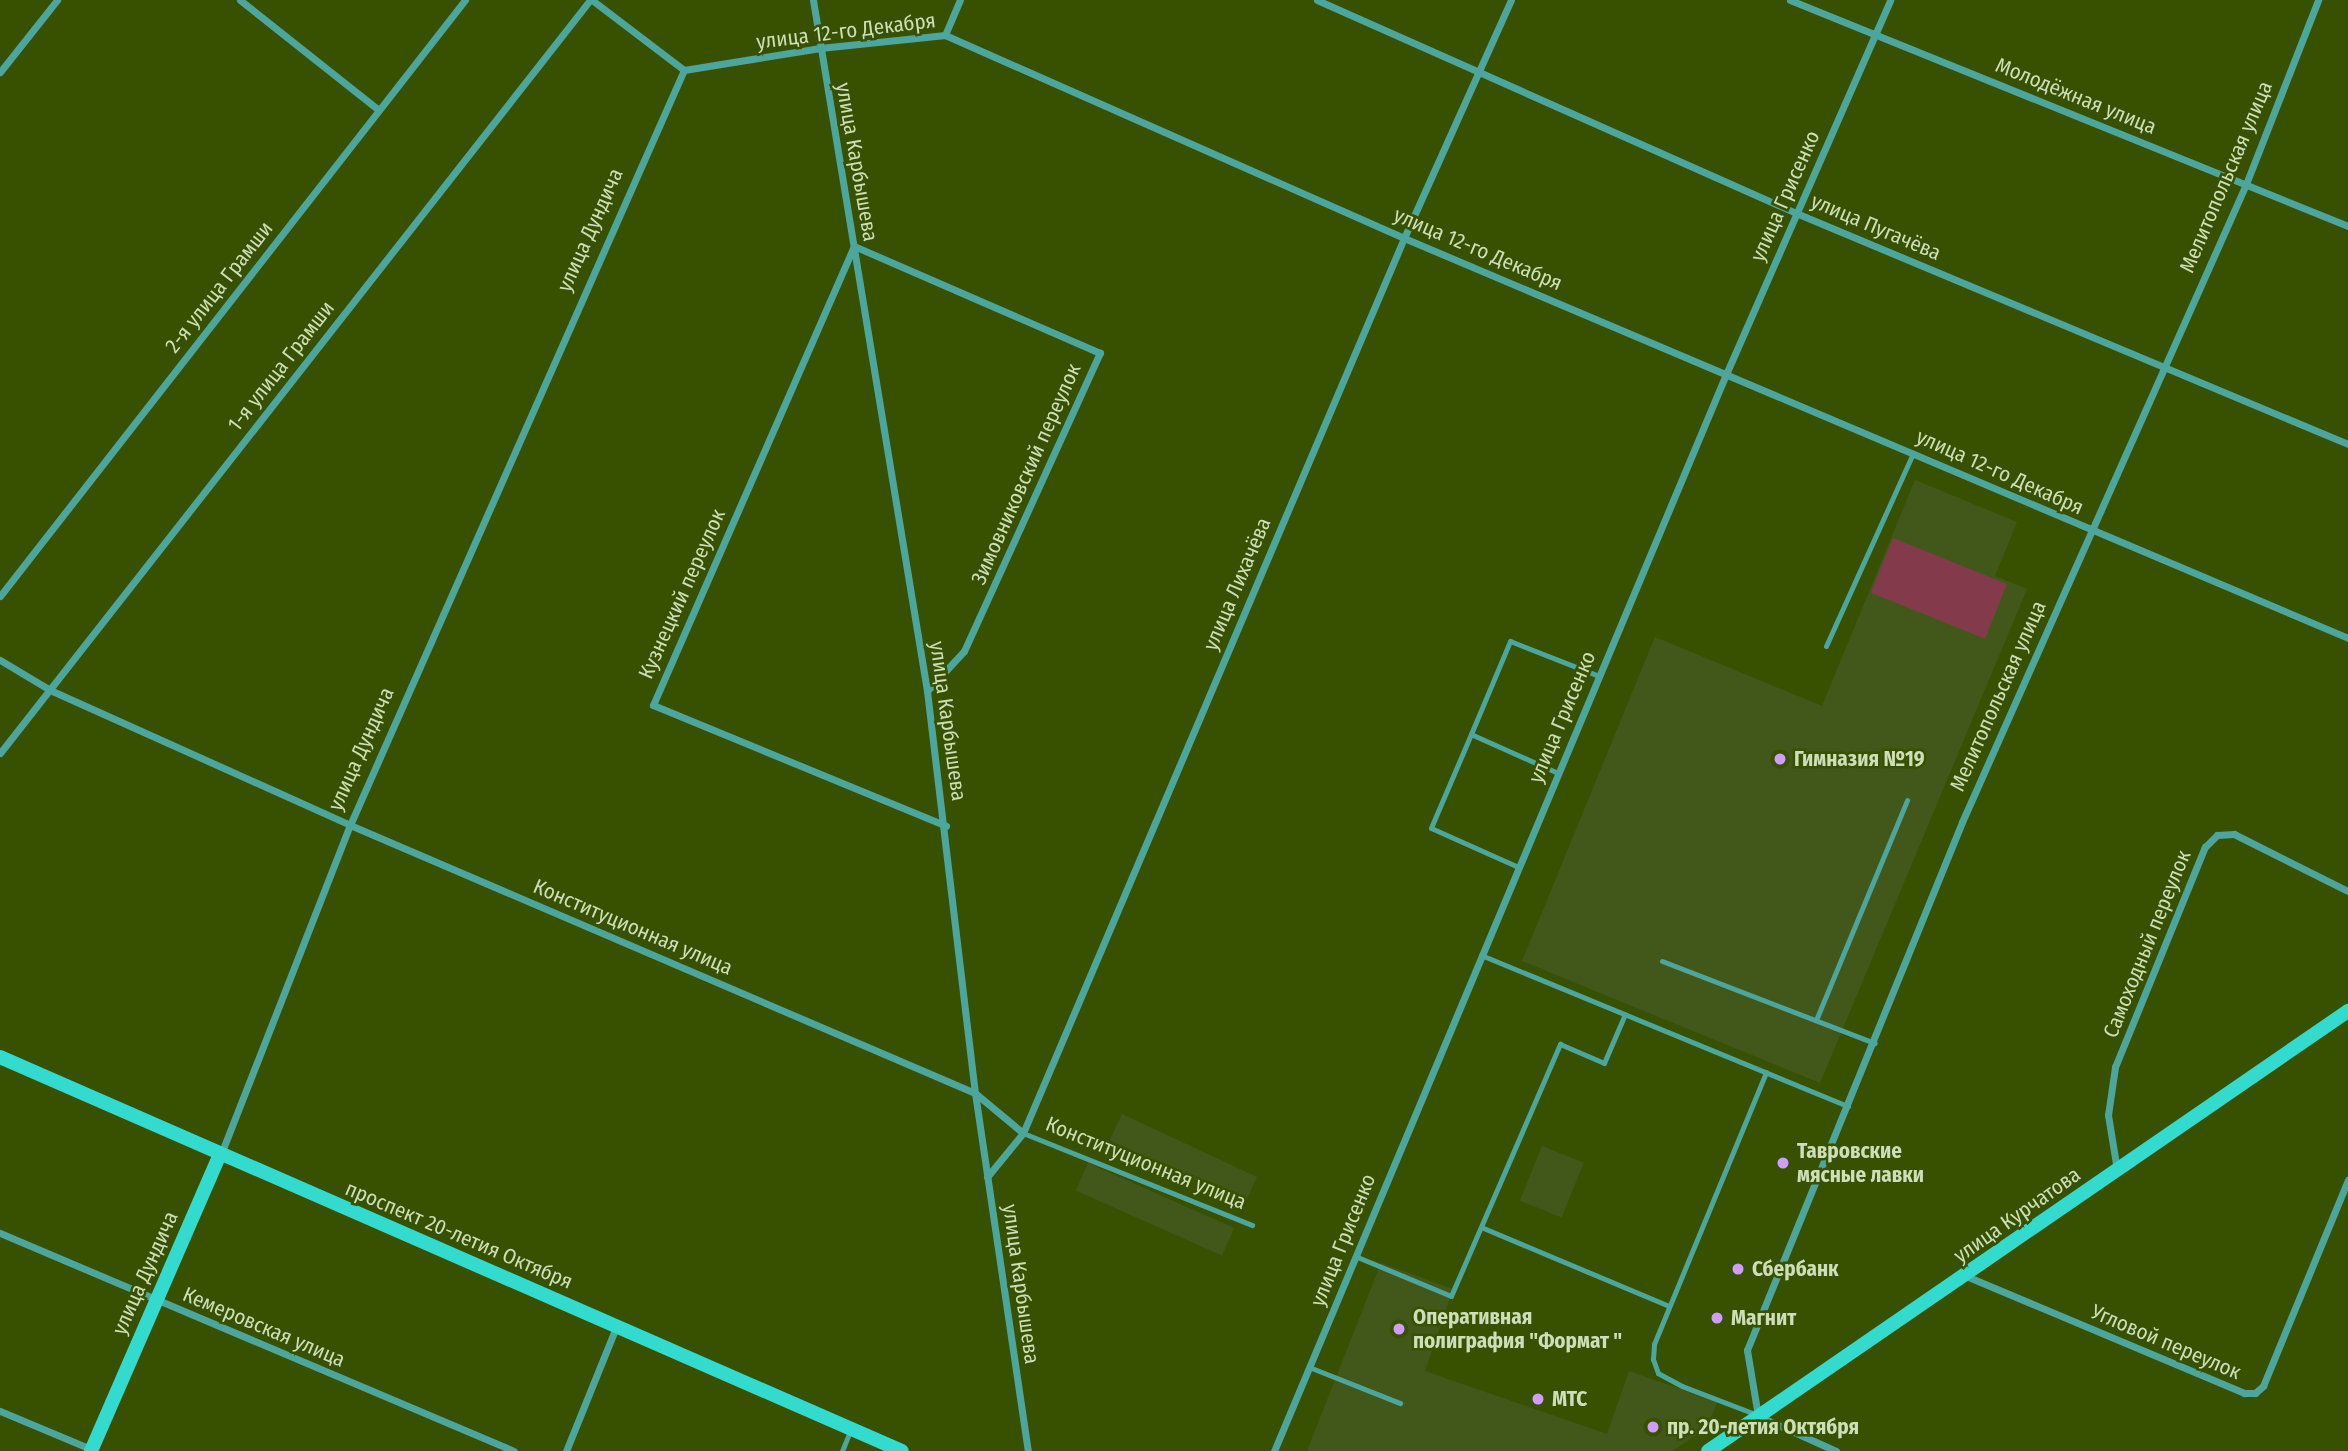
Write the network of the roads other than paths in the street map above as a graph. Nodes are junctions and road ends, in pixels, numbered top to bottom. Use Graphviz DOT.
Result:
graph roads {
  1 [pos="57,0"];
  2 [pos="240,0"];
  3 [pos="465,0"];
  4 [pos="591,0"];
  5 [pos="813,0"];
  6 [pos="960,0"];
  7 [pos="1317,0"];
  8 [pos="1511,0"];
  9 [pos="1790,0"];
  10 [pos="1890,0"];
  11 [pos="2318,0"];
  12 [pos="1877,32"];
  13 [pos="945,35"];
  14 [pos="820,48"];
  15 [pos="684,70"];
  16 [pos="0,72"];
  17 [pos="1482,72"];
  18 [pos="379,110"];
  19 [pos="2246,184"];
  20 [pos="1796,213"];
  21 [pos="2348,226"];
  22 [pos="1404,238"];
  23 [pos="853,246"];
  24 [pos="2162,367"];
  25 [pos="1727,372"];
  26 [pos="2348,444"];
  27 [pos="1913,453"];
  28 [pos="2089,530"];
  29 [pos="0,596"];
  30 [pos="2348,638"];
  31 [pos="1826,646"];
  32 [pos="0,660"];
  33 [pos="1599,676"];
  34 [pos="50,690"];
  35 [pos="927,691"];
  36 [pos="1471,734"];
  37 [pos="0,753"];
  38 [pos="1558,773"];
  39 [pos="1906,800"];
  40 [pos="351,825"];
  41 [pos="946,825"];
  42 [pos="1518,867"];
  43 [pos="2348,891"];
  44 [pos="1481,956"];
  45 [pos="1662,961"];
  46 [pos="2348,1011"];
  47 [pos="1625,1014"];
  48 [pos="1816,1020"];
  49 [pos="1875,1043"];
  50 [pos="0,1057"];
  51 [pos="1766,1072"];
  52 [pos="975,1093"];
  53 [pos="1849,1106"];
  54 [pos="1023,1133"];
  55 [pos="220,1155"];
  56 [pos="2117,1171"];
  57 [pos="988,1177"];
  58 [pos="2348,1180"];
  59 [pos="1252,1224"];
  60 [pos="1481,1227"];
  61 [pos="0,1233"];
  62 [pos="1355,1255"];
  63 [pos="1966,1276"];
  64 [pos="155,1300"];
  65 [pos="1669,1306"];
  66 [pos="617,1325"];
  67 [pos="1309,1367"];
  68 [pos="1401,1403"];
  69 [pos="0,1411"];
  70 [pos="1758,1416"];
  71 [pos="851,1428"];
  72 [pos="93,1451"];
  73 [pos="514,1451"];
  74 [pos="566,1451"];
  75 [pos="842,1451"];
  76 [pos="902,1451"];
  77 [pos="1028,1451"];
  78 [pos="1274,1451"];
  79 [pos="1708,1451"];
  80 [pos="1836,1451"];
  1 -- 16 [label="street"];
  2 -- 18 [label="street"];
  3 -- 18 [label="street, 2-я улица Грамши"];
  4 -- 15 [label="street"];
  4 -- 34 [label="street, 1-я улица Грамши"];
  5 -- 14 [label="street, улица Карбышева"];
  6 -- 13 [label="street"];
  7 -- 17 [label="street, улица Пугачёва"];
  8 -- 17 [label="street, улица Лихачёва"];
  9 -- 12 [label="street, Молодёжная улица"];
  10 -- 12 [label="street, улица Грисенко"];
  11 -- 19 [label="street, Мелитопольская улица"];
  12 -- 19 [label="street, Молодёжная улица"];
  12 -- 20 [label="street, улица Грисенко"];
  13 -- 14 [label="street, улица 12-го Декабря"];
  13 -- 22 [label="street, улица 12-го Декабря"];
  14 -- 15 [label="street, улица 12-го Декабря"];
  14 -- 23 [label="street, улица Карбышева"];
  15 -- 40 [label="street, улица Дундича"];
  17 -- 20 [label="street, улица Пугачёва"];
  17 -- 22 [label="street, улица Лихачёва"];
  18 -- 29 [label="street, 2-я улица Грамши"];
  19 -- 21 [label="street, Молодёжная улица"];
  19 -- 24 [label="street, Мелитопольская улица"];
  20 -- 24 [label="street, улица Пугачёва"];
  20 -- 25 [label="street, улица Грисенко"];
  22 -- 25 [label="street, улица 12-го Декабря"];
  22 -- 54 [label="street, улица Лихачёва"];
  23 -- 35 [label="street, улица Карбышева"];
  23 -- 35 [label="street, Зимовниковский переулок"];
  23 -- 41 [label="street, Кузнецкий переулок"];
  24 -- 26 [label="street, улица Пугачёва"];
  24 -- 28 [label="street, Мелитопольская улица"];
  25 -- 27 [label="street, улица 12-го Декабря"];
  25 -- 33 [label="street, улица Грисенко"];
  27 -- 28 [label="street, улица 12-го Декабря"];
  27 -- 31 [label="lane"];
  28 -- 30 [label="street, улица 12-го Декабря"];
  28 -- 49 [label="street, Мелитопольская улица"];
  32 -- 34 [label="street, Конституционная улица"];
  33 -- 36 [label="lane"];
  33 -- 38 [label="street, улица Грисенко"];
  34 -- 37 [label="street, 1-я улица Грамши"];
  34 -- 40 [label="street, Конституционная улица"];
  35 -- 41 [label="street, улица Карбышева"];
  36 -- 38 [label="lane"];
  36 -- 42 [label="lane"];
  38 -- 42 [label="street, улица Грисенко"];
  39 -- 48 [label="lane"];
  40 -- 52 [label="street, Конституционная улица"];
  40 -- 55 [label="street, улица Дундича"];
  41 -- 52 [label="street, улица Карбышева"];
  42 -- 44 [label="street, улица Грисенко"];
  43 -- 56 [label="street, Самоходный переулок"];
  44 -- 47 [label="lane"];
  44 -- 62 [label="street, улица Грисенко"];
  45 -- 48 [label="lane"];
  46 -- 56 [label="street, улица Курчатова"];
  47 -- 51 [label="lane"];
  47 -- 60 [label="lane"];
  48 -- 49 [label="lane"];
  49 -- 53 [label="street, Мелитопольская улица"];
  50 -- 55 [label="street, проспект 20-летия Октября"];
  51 -- 53 [label="lane"];
  51 -- 65 [label="lane"];
  52 -- 54 [label="street, Конституционная улица"];
  52 -- 57 [label="street, улица Карбышева"];
  53 -- 70 [label="street, Мелитопольская улица"];
  54 -- 57 [label="street, улица Лихачёва"];
  54 -- 59 [label="lane, Конституционная улица"];
  55 -- 64 [label="street, улица Дундича"];
  55 -- 66 [label="street, проспект 20-летия Октября"];
  56 -- 63 [label="street, улица Курчатова"];
  57 -- 77 [label="street, улица Карбышева"];
  58 -- 63 [label="street, Угловой переулок"];
  60 -- 62 [label="lane"];
  60 -- 65 [label="lane"];
  61 -- 64 [label="street, Кемеровская улица"];
  62 -- 67 [label="street, улица Грисенко"];
  63 -- 70 [label="street, улица Курчатова"];
  64 -- 72 [label="street, улица Дундича"];
  64 -- 73 [label="street, Кемеровская улица"];
  65 -- 70 [label="lane"];
  66 -- 71 [label="street, проспект 20-летия Октября"];
  66 -- 74 [label="street"];
  67 -- 68 [label="lane"];
  67 -- 78 [label="street, улица Грисенко"];
  69 -- 72 [label="street"];
  70 -- 79 [label="street, улица Курчатова"];
  70 -- 80 [label="street"];
  71 -- 75 [label="lane"];
  71 -- 76 [label="street, проспект 20-летия Октября"];
}
